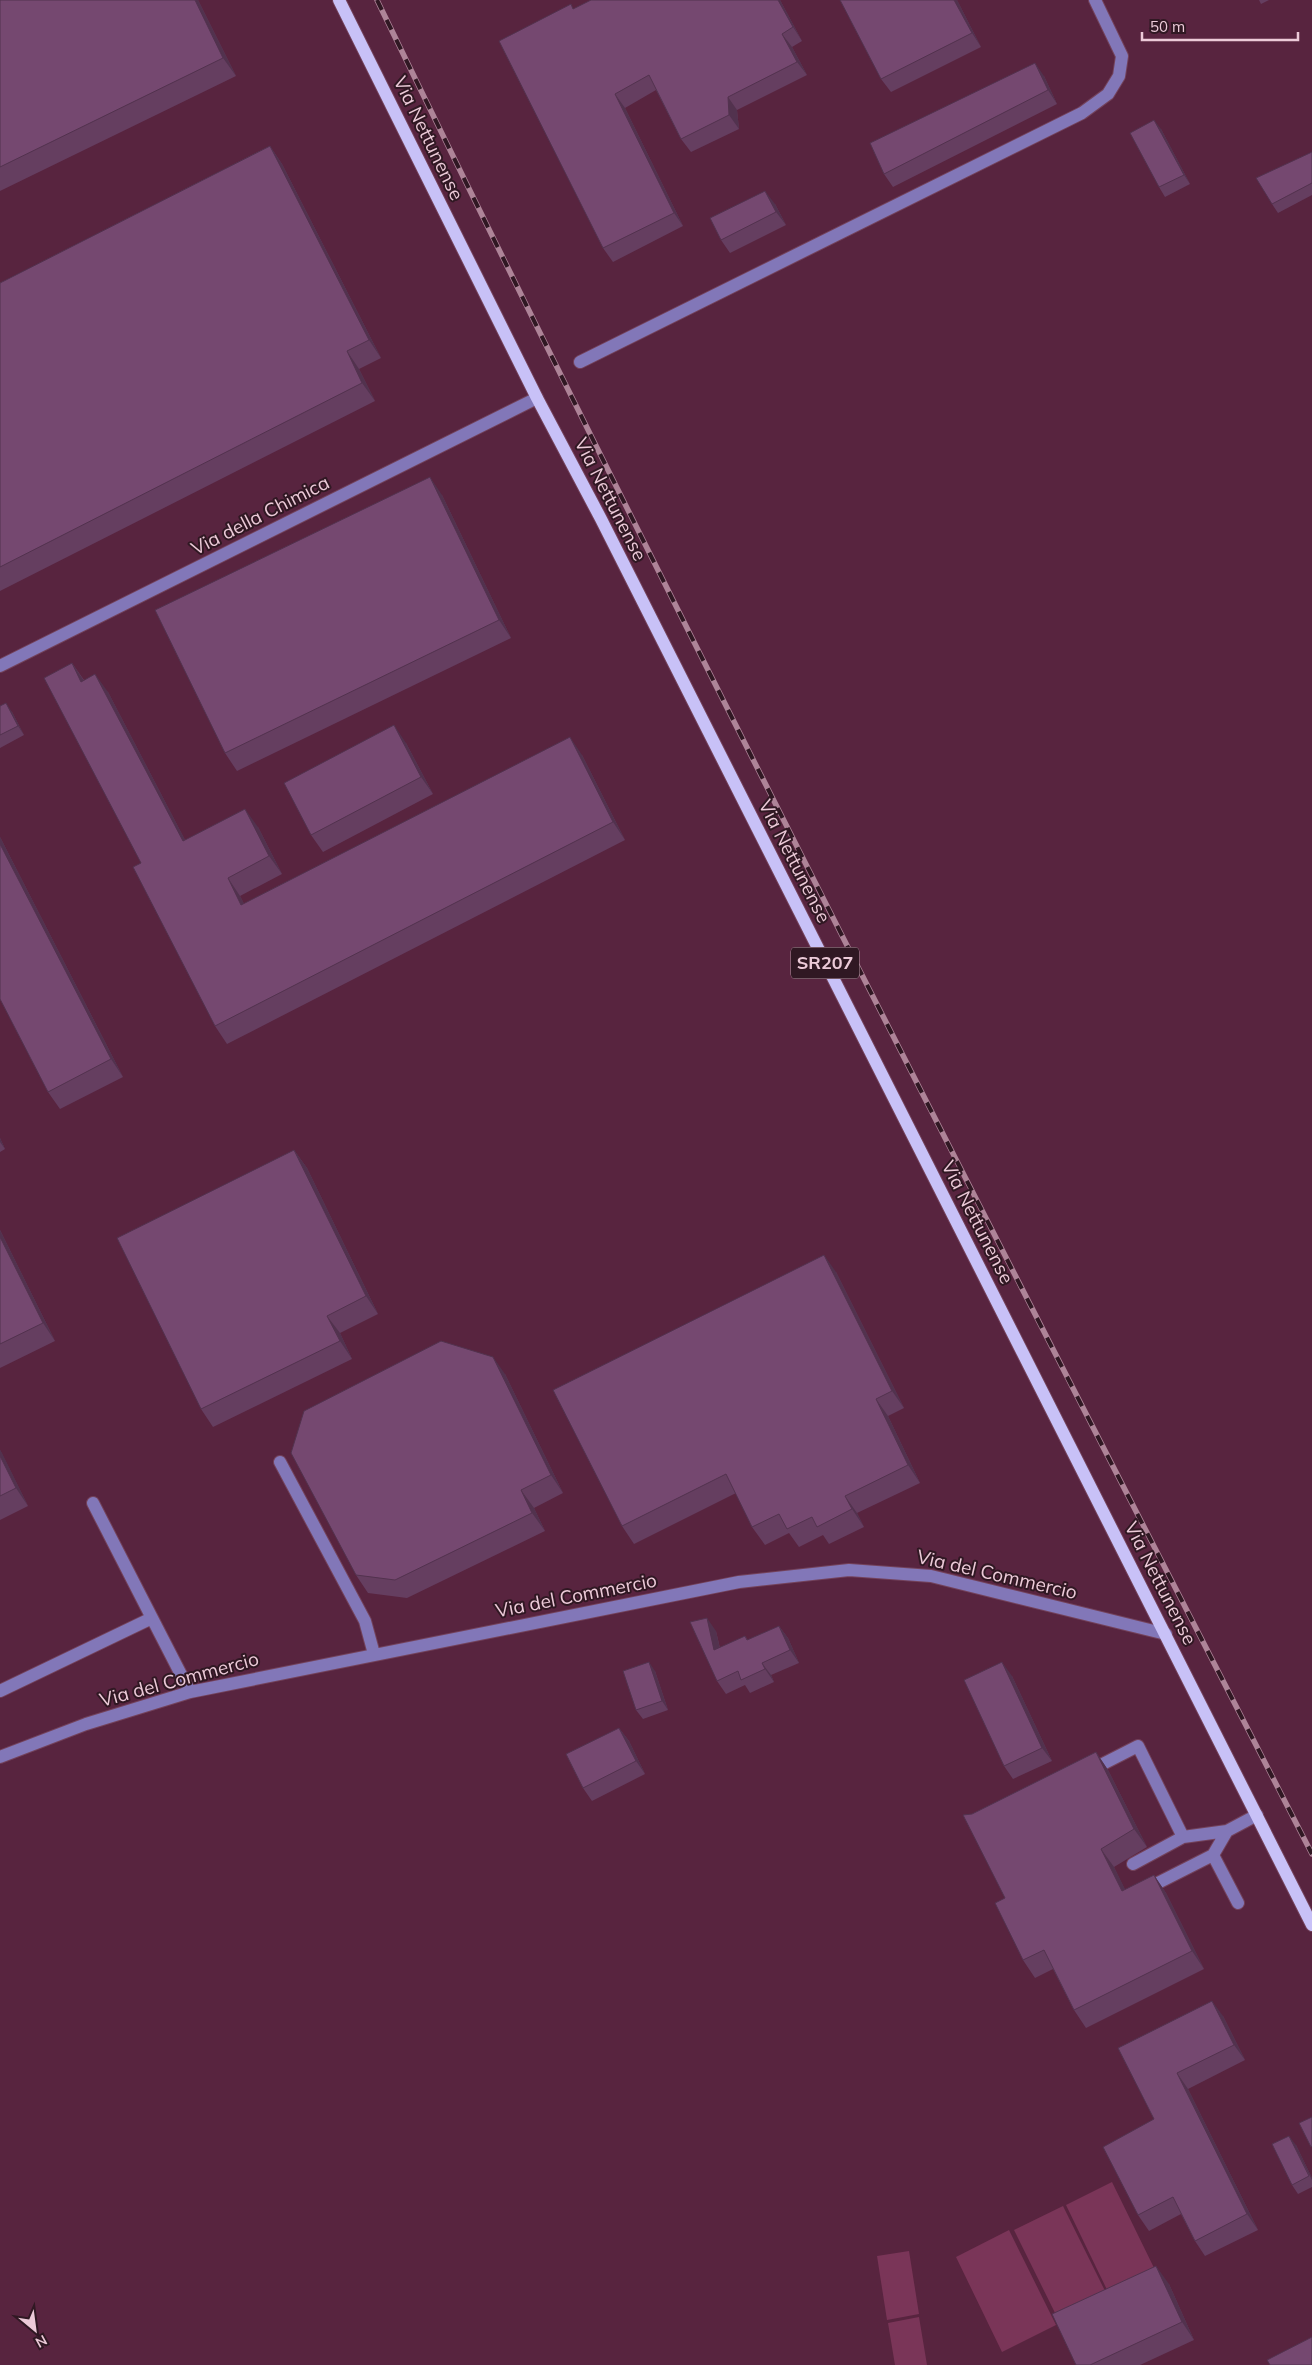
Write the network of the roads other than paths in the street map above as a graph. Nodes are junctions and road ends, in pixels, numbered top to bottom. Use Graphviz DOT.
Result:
graph roads {
  1 [pos="339,0"];
  2 [pos="1095,0"];
  3 [pos="580,362"];
  4 [pos="537,398"];
  5 [pos="0,666"];
  6 [pos="280,1462"];
  7 [pos="93,1504"];
  8 [pos="152,1618"];
  9 [pos="1166,1634"];
  10 [pos="374,1654"];
  11 [pos="0,1691"];
  12 [pos="190,1692"];
  13 [pos="0,1757"];
  14 [pos="1077,1777"];
  15 [pos="1257,1815"];
  16 [pos="1227,1831"];
  17 [pos="1183,1838"];
  18 [pos="1213,1855"];
  19 [pos="1133,1864"];
  20 [pos="1142,1891"];
  21 [pos="1238,1903"];
  22 [pos="1312,1925"];
  1 -- 4 [label="main road, Via Nettunense / SR207"];
  2 -- 3 [label="street"];
  4 -- 5 [label="street, Via della Chimica"];
  4 -- 9 [label="main road, Via Nettunense / SR207"];
  6 -- 10 [label="street"];
  7 -- 8 [label="street"];
  8 -- 11 [label="street"];
  8 -- 12 [label="street"];
  9 -- 10 [label="street, Via del Commercio"];
  9 -- 15 [label="main road, Via Nettunense / SR207"];
  10 -- 12 [label="street, Via del Commercio"];
  12 -- 13 [label="street, Via del Commercio"];
  14 -- 17 [label="street"];
  15 -- 16 [label="street"];
  15 -- 22 [label="main road, Via Nettunense / SR207"];
  16 -- 17 [label="street"];
  16 -- 18 [label="street"];
  17 -- 19 [label="street"];
  18 -- 20 [label="street"];
  18 -- 21 [label="street"];
}
